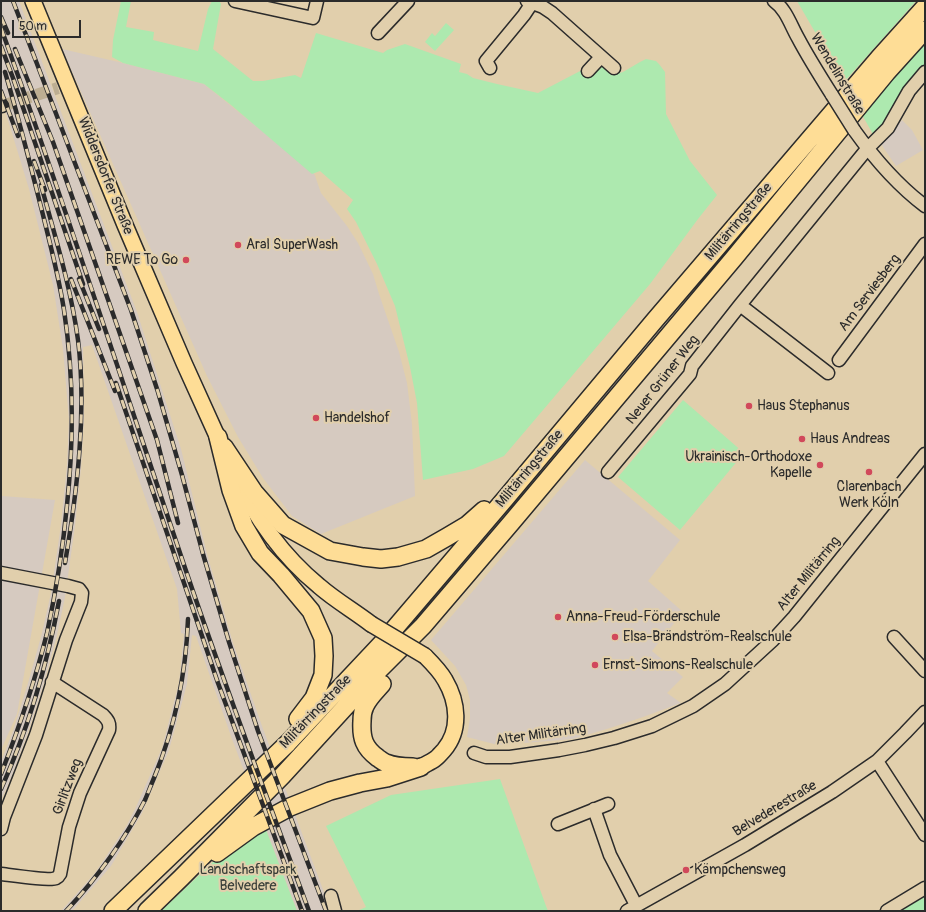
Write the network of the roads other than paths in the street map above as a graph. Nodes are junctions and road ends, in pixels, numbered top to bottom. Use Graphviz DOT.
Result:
graph roads {
  1 [pos="33,1"];
  2 [pos="239,1"];
  3 [pos="317,1"];
  4 [pos="408,1"];
  5 [pos="774,1"];
  6 [pos="530,2"];
  7 [pos="925,7"];
  8 [pos="925,30"];
  9 [pos="378,33"];
  10 [pos="601,57"];
  11 [pos="490,68"];
  12 [pos="614,68"];
  13 [pos="588,71"];
  14 [pos="925,72"];
  15 [pos="867,149"];
  16 [pos="925,206"];
  17 [pos="925,244"];
  18 [pos="740,305"];
  19 [pos="839,360"];
  20 [pos="828,373"];
  21 [pos="218,437"];
  22 [pos="925,454"];
  23 [pos="608,472"];
  24 [pos="505,499"];
  25 [pos="1,572"];
  26 [pos="423,626"];
  27 [pos="894,637"];
  28 [pos="925,671"];
  29 [pos="52,682"];
  30 [pos="925,712"];
  31 [pos="474,753"];
  32 [pos="877,761"];
  33 [pos="421,767"];
  34 [pos="234,794"];
  35 [pos="608,804"];
  36 [pos="594,809"];
  37 [pos="558,824"];
  38 [pos="1,829"];
  39 [pos="925,835"];
  40 [pos="1,874"];
  41 [pos="925,888"];
  42 [pos="331,896"];
  43 [pos="152,907"];
  44 [pos="631,908"];
  45 [pos="114,911"];
  46 [pos="335,911"];
  47 [pos="887,911"];
  1 -- 21 [label="main road, Widdersdorfer Straße"];
  2 -- 3 [label="street"];
  4 -- 9 [label="street"];
  5 -- 15 [label="street, Wendelinstraße, bridge"];
  6 -- 10 [label="street"];
  6 -- 11 [label="street"];
  7 -- 24 [label="highway, Militärringstraße"];
  8 -- 26 [label="highway, Militärringstraße"];
  10 -- 12 [label="street"];
  10 -- 13 [label="street"];
  14 -- 15 [label="street"];
  15 -- 16 [label="street, Wendelinstraße"];
  15 -- 18 [label="street, Neuer Grüner Weg"];
  17 -- 19 [label="street, Am Serviesberg"];
  18 -- 20 [label="street"];
  18 -- 23 [label="street, Neuer Grüner Weg"];
  21 -- 24 [label="highway"];
  21 -- 33 [label="main road, Widdersdorfer Straße, bridge"];
  21 -- 34 [label="highway"];
  22 -- 31 [label="street, Alter Militärring"];
  24 -- 34 [label="highway, Militärringstraße"];
  25 -- 29 [label="street"];
  26 -- 33 [label="highway"];
  26 -- 43 [label="highway, Militärringstraße"];
  27 -- 28 [label="street"];
  29 -- 38 [label="street"];
  29 -- 40 [label="street, Girlitzweg"];
  30 -- 32 [label="street, Belvederestraße"];
  32 -- 39 [label="street"];
  32 -- 44 [label="street, Belvederestraße"];
  33 -- 43 [label="highway"];
  34 -- 45 [label="highway, Militärringstraße"];
  35 -- 36 [label="street"];
  36 -- 37 [label="street"];
  36 -- 44 [label="street"];
  41 -- 47 [label="street"];
  42 -- 46 [label="street"];
}
